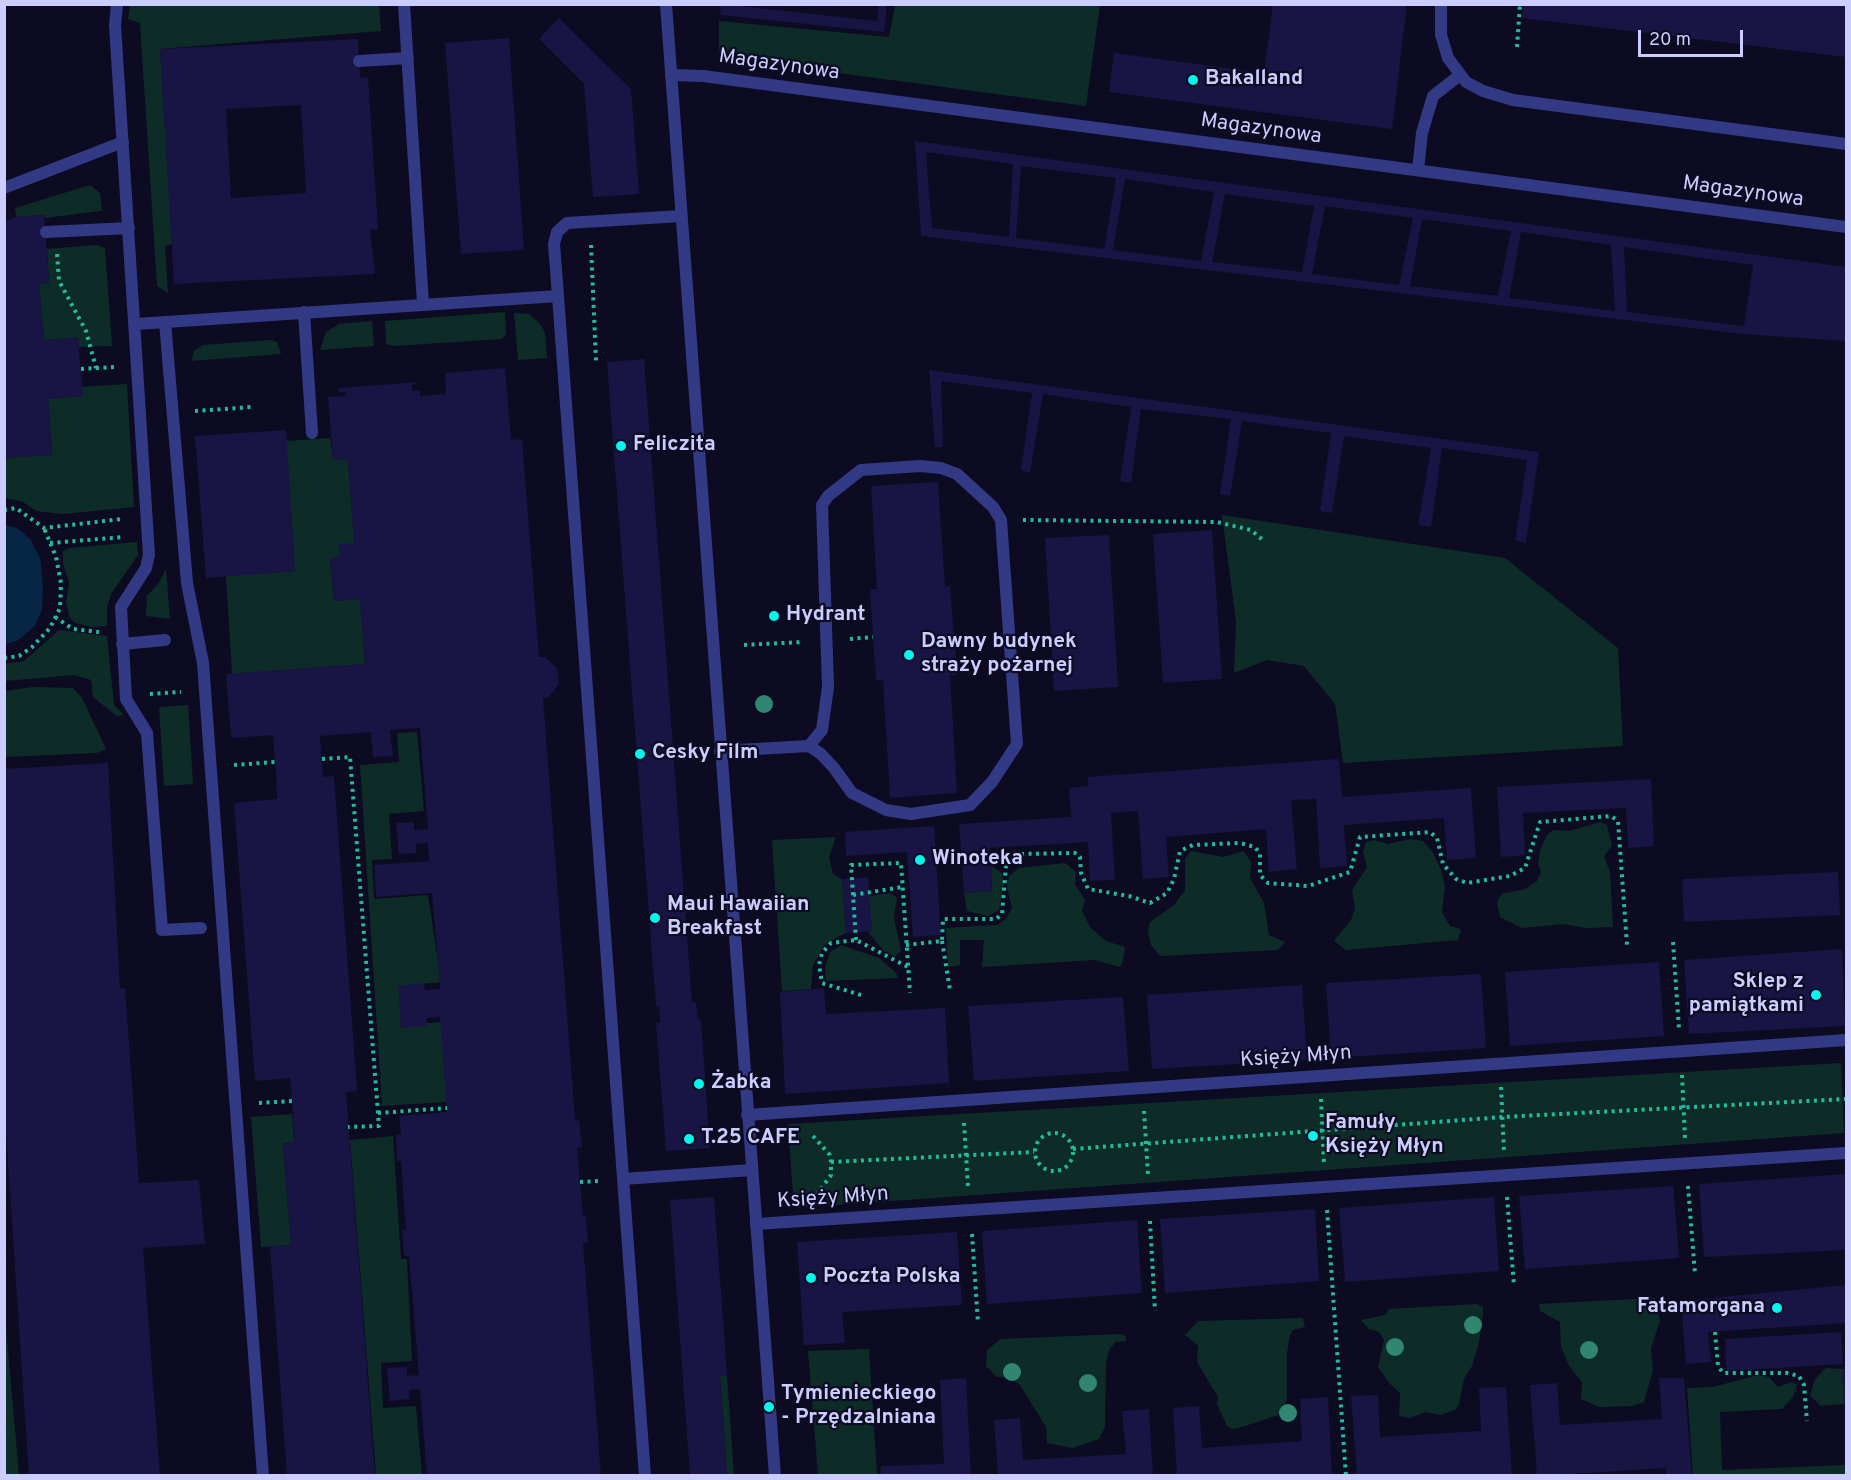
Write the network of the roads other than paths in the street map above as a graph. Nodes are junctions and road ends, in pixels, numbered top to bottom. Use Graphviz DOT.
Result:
graph roads {
  1 [pos="117,4"];
  2 [pos="404,4"];
  3 [pos="666,4"];
  4 [pos="1441,4"];
  5 [pos="408,58"];
  6 [pos="359,61"];
  7 [pos="670,75"];
  8 [pos="1460,75"];
  9 [pos="123,142"];
  10 [pos="1846,144"];
  11 [pos="1418,170"];
  12 [pos="4,188"];
  13 [pos="681,216"];
  14 [pos="1846,226"];
  15 [pos="129,228"];
  16 [pos="51,232"];
  17 [pos="558,296"];
  18 [pos="423,304"];
  19 [pos="304,312"];
  20 [pos="165,322"];
  21 [pos="136,324"];
  22 [pos="312,433"];
  23 [pos="122,638"];
  24 [pos="165,640"];
  25 [pos="809,746"];
  26 [pos="720,751"];
  27 [pos="201,928"];
  28 [pos="1846,1040"];
  29 [pos="747,1115"];
  30 [pos="1846,1153"];
  31 [pos="752,1170"];
  32 [pos="623,1179"];
  33 [pos="756,1224"];
  34 [pos="263,1476"];
  35 [pos="645,1476"];
  36 [pos="775,1476"];
  1 -- 9 [label="street"];
  2 -- 5 [label="street"];
  3 -- 7 [label="street"];
  4 -- 8 [label="street"];
  5 -- 6 [label="street"];
  5 -- 18 [label="street"];
  7 -- 11 [label="street, Magazynowa"];
  7 -- 13 [label="street"];
  8 -- 10 [label="street"];
  8 -- 11 [label="street"];
  9 -- 12 [label="street"];
  9 -- 15 [label="street"];
  11 -- 14 [label="street, Magazynowa"];
  13 -- 17 [label="street"];
  13 -- 26 [label="street"];
  15 -- 16 [label="street"];
  15 -- 21 [label="street"];
  17 -- 18 [label="street"];
  17 -- 32 [label="street"];
  18 -- 19 [label="street"];
  19 -- 20 [label="street"];
  19 -- 22 [label="street"];
  20 -- 21 [label="street"];
  20 -- 34 [label="street"];
  21 -- 23 [label="street"];
  23 -- 24 [label="street"];
  23 -- 27 [label="street"];
  25 -- 25 [label="street"];
  25 -- 26 [label="street"];
  26 -- 29 [label="street"];
  28 -- 29 [label="street, Księży Młyn"];
  29 -- 31 [label="street"];
  30 -- 33 [label="street, Księży Młyn"];
  31 -- 32 [label="street"];
  31 -- 33 [label="street"];
  32 -- 35 [label="street"];
  33 -- 36 [label="street"];
}
